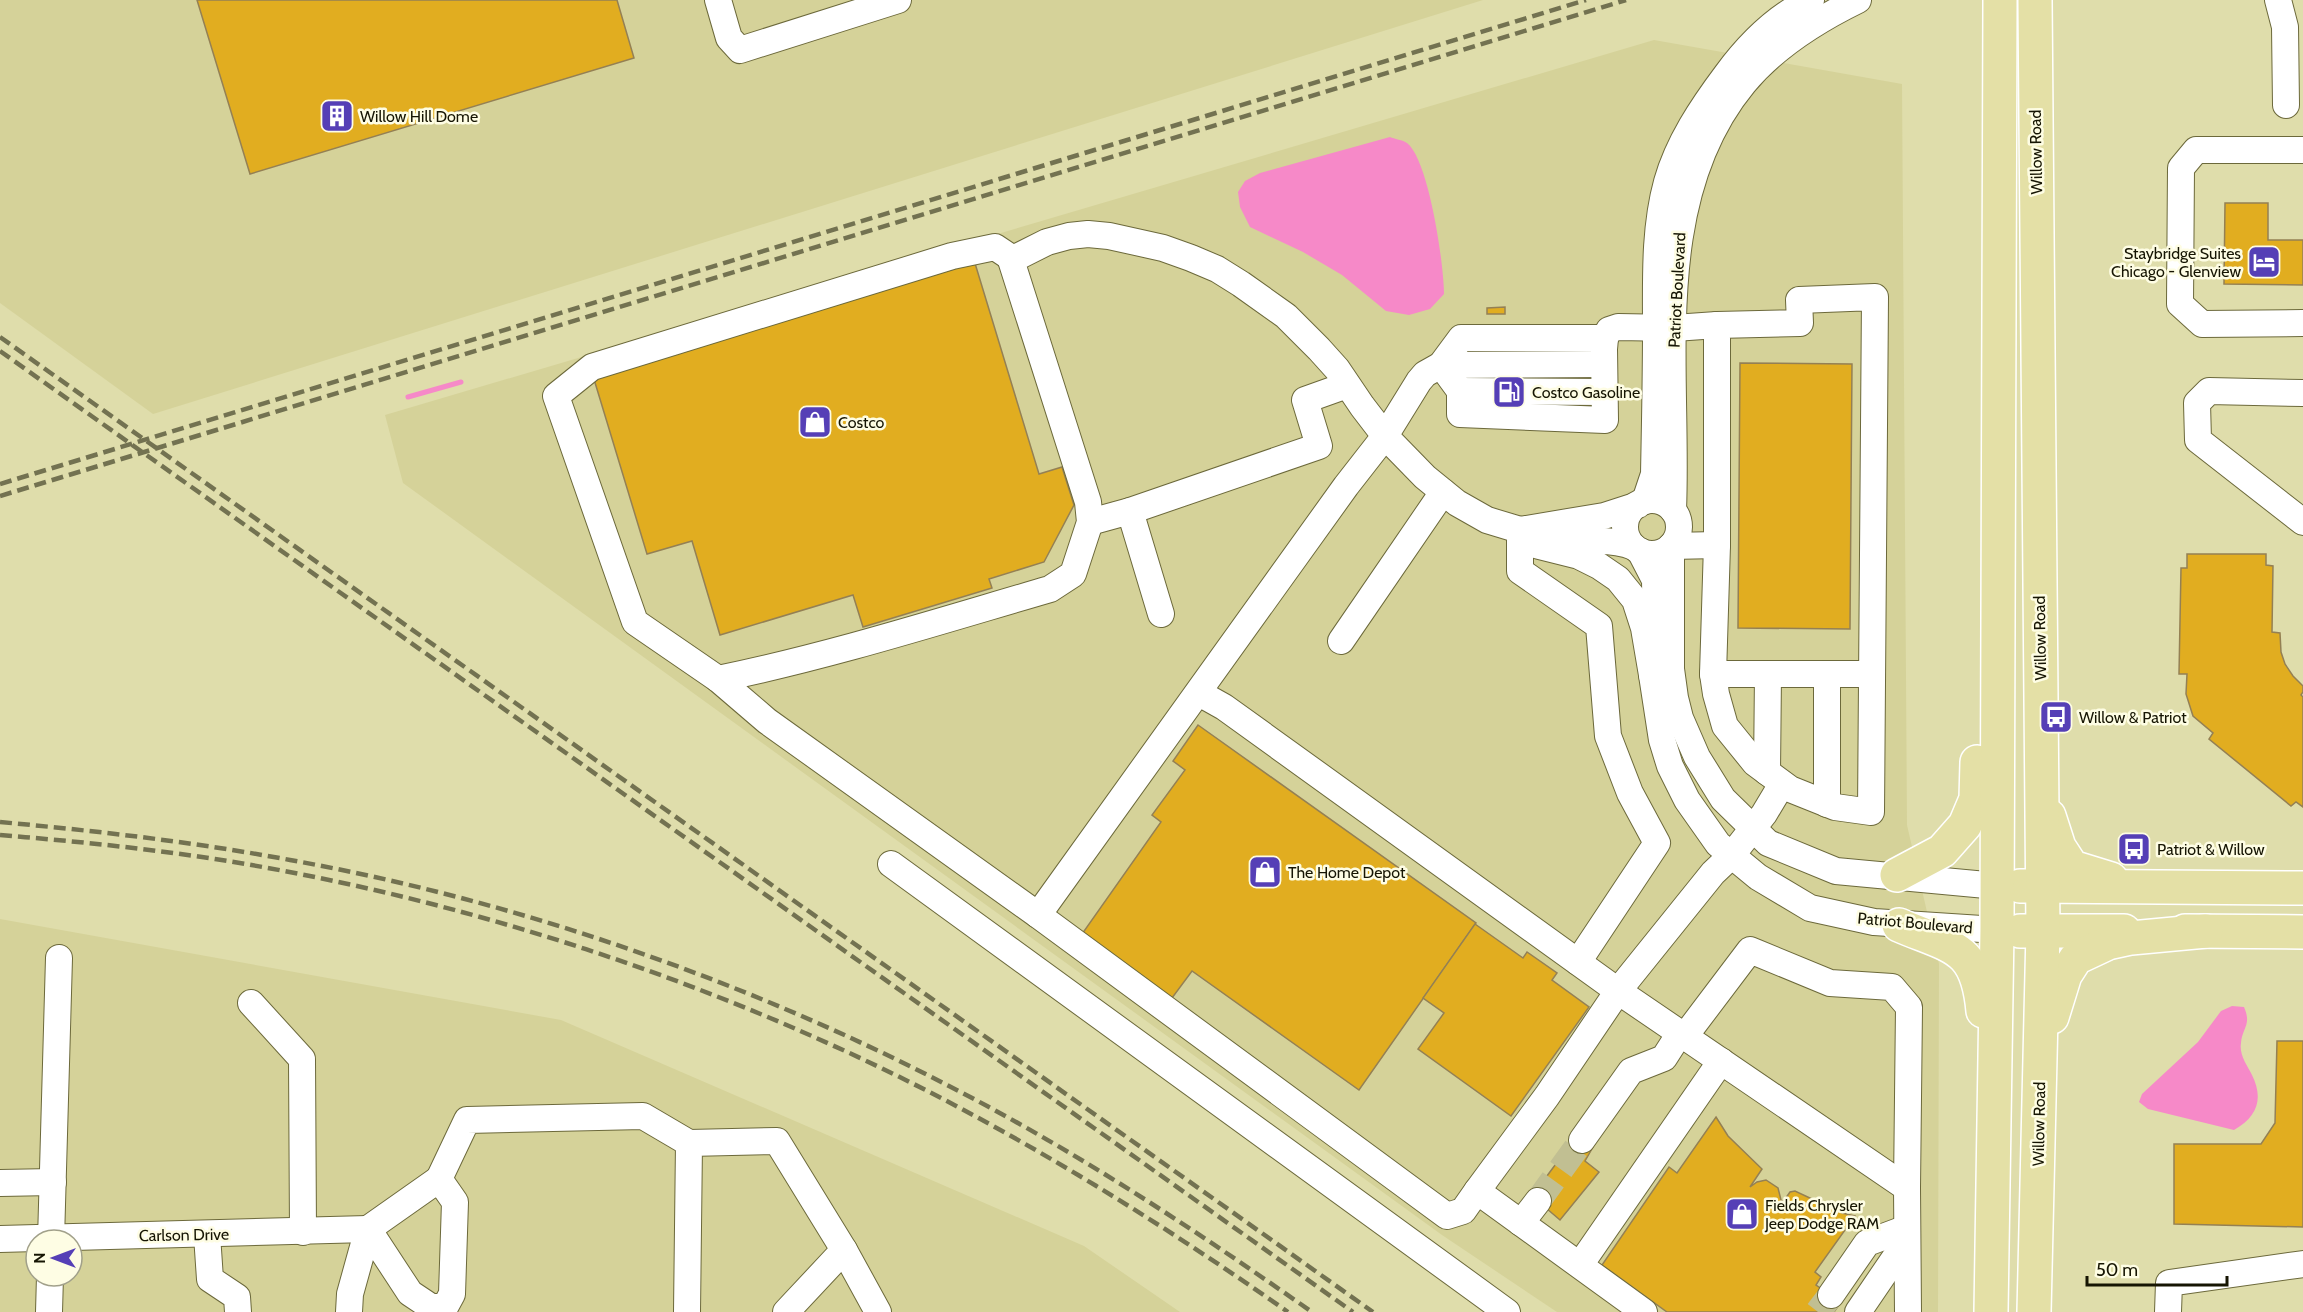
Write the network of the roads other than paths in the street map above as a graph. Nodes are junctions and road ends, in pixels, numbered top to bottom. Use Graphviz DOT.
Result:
graph roads {
  1 [pos="718,0"];
  2 [pos="898,0"];
  3 [pos="1811,0"];
  4 [pos="1858,0"];
  5 [pos="2278,0"];
  6 [pos="2034,6"];
  7 [pos="2000,12"];
  8 [pos="2286,105"];
  9 [pos="2303,150"];
  10 [pos="1013,259"];
  11 [pos="2303,323"];
  12 [pos="1717,325"];
  13 [pos="1665,328"];
  14 [pos="1605,338"];
  15 [pos="1441,364"];
  16 [pos="1604,364"];
  17 [pos="1347,385"];
  18 [pos="2303,393"];
  19 [pos="1384,436"];
  20 [pos="1443,492"];
  21 [pos="1641,503"];
  22 [pos="1131,511"];
  23 [pos="1675,514"];
  24 [pos="1090,522"];
  25 [pos="2303,522"];
  26 [pos="1520,530"];
  27 [pos="1717,535"];
  28 [pos="1539,546"];
  29 [pos="1671,546"];
  30 [pos="1637,549"];
  31 [pos="1998,605"];
  32 [pos="1161,614"];
  33 [pos="1341,641"];
  34 [pos="1713,674"];
  35 [pos="1768,674"];
  36 [pos="1827,674"];
  37 [pos="1872,674"];
  38 [pos="1652,675"];
  39 [pos="718,679"];
  40 [pos="1199,693"];
  41 [pos="2042,775"];
  42 [pos="1774,778"];
  43 [pos="1827,804"];
  44 [pos="1753,828"];
  45 [pos="1732,855"];
  46 [pos="891,864"];
  47 [pos="1897,875"];
  48 [pos="1997,886"];
  49 [pos="2043,886"];
  50 [pos="2143,888"];
  51 [pos="2303,888"];
  52 [pos="1038,915"];
  53 [pos="1899,925"];
  54 [pos="1997,930"];
  55 [pos="2043,931"];
  56 [pos="2206,931"];
  57 [pos="2303,932"];
  58 [pos="59,958"];
  59 [pos="1578,962"];
  60 [pos="1618,991"];
  61 [pos="251,1003"];
  62 [pos="1682,1035"];
  63 [pos="1721,1061"];
  64 [pos="1582,1140"];
  65 [pos="689,1143"];
  66 [pos="439,1179"];
  67 [pos="53,1182"];
  68 [pos="0,1183"];
  69 [pos="1907,1188"];
  70 [pos="1477,1191"];
  71 [pos="1538,1201"];
  72 [pos="1521,1223"];
  73 [pos="51,1228"];
  74 [pos="368,1229"];
  75 [pos="303,1232"];
  76 [pos="1907,1234"];
  77 [pos="207,1235"];
  78 [pos="84,1238"];
  79 [pos="0,1239"];
  80 [pos="24,1239"];
  81 [pos="844,1250"];
  82 [pos="2303,1264"];
  83 [pos="1580,1266"];
  84 [pos="50,1288"];
  85 [pos="1831,1295"];
  86 [pos="447,1310"];
  87 [pos="50,1312"];
  88 [pos="237,1312"];
  89 [pos="349,1312"];
  90 [pos="687,1312"];
  91 [pos="786,1312"];
  92 [pos="878,1312"];
  93 [pos="1507,1312"];
  94 [pos="1644,1312"];
  95 [pos="1858,1312"];
  96 [pos="1908,1312"];
  97 [pos="1989,1312"];
  98 [pos="2034,1312"];
  99 [pos="2039,1312"];
  100 [pos="2168,1312"];
  1 -- 2 [label="street"];
  3 -- 13 [label="street, Patriot Boulevard"];
  4 -- 13 [label="street, Patriot Boulevard"];
  5 -- 8 [label="street"];
  6 -- 41 [label="main road, Willow Road"];
  7 -- 31 [label="main road"];
  9 -- 11 [label="street"];
  10 -- 17 [label="street"];
  10 -- 24 [label="street"];
  10 -- 39 [label="street"];
  12 -- 13 [label="street"];
  12 -- 27 [label="street"];
  12 -- 37 [label="street"];
  13 -- 14 [label="street"];
  13 -- 21 [label="street, Patriot Boulevard"];
  13 -- 23 [label="street, Patriot Boulevard"];
  14 -- 15 [label="street"];
  14 -- 16 [label="street"];
  15 -- 16 [label="street"];
  15 -- 16 [label="street"];
  15 -- 19 [label="street"];
  17 -- 19 [label="street"];
  17 -- 22 [label="street"];
  18 -- 25 [label="street"];
  19 -- 20 [label="street"];
  19 -- 40 [label="street"];
  20 -- 26 [label="street"];
  20 -- 33 [label="street"];
  21 -- 23 [label="street"];
  21 -- 26 [label="street"];
  21 -- 30 [label="street, Patriot Boulevard"];
  22 -- 24 [label="street"];
  22 -- 32 [label="street"];
  23 -- 27 [label="street"];
  23 -- 29 [label="street, Patriot Boulevard"];
  24 -- 39 [label="street"];
  26 -- 28 [label="street"];
  26 -- 59 [label="street"];
  27 -- 29 [label="street"];
  27 -- 34 [label="street"];
  28 -- 30 [label="street"];
  28 -- 38 [label="street"];
  29 -- 30 [label="street"];
  29 -- 44 [label="street, Patriot Boulevard"];
  30 -- 38 [label="street, Patriot Boulevard"];
  31 -- 47 [label="main road"];
  31 -- 48 [label="main road"];
  34 -- 35 [label="street"];
  34 -- 42 [label="street"];
  35 -- 36 [label="street"];
  35 -- 42 [label="street"];
  36 -- 37 [label="street"];
  36 -- 43 [label="street"];
  37 -- 43 [label="street"];
  38 -- 45 [label="street, Patriot Boulevard"];
  39 -- 52 [label="street"];
  40 -- 52 [label="street"];
  40 -- 59 [label="street"];
  41 -- 49 [label="main road, Willow Road"];
  41 -- 50 [label="main road"];
  42 -- 43 [label="street"];
  42 -- 44 [label="street"];
  44 -- 45 [label="street"];
  44 -- 47 [label="street, Patriot Boulevard"];
  45 -- 53 [label="street, Patriot Boulevard"];
  45 -- 60 [label="street"];
  46 -- 93 [label="street"];
  47 -- 48 [label="street, Patriot Boulevard"];
  48 -- 49 [label="main road, Patriot Boulevard"];
  48 -- 54 [label="main road"];
  49 -- 50 [label="main road, Patriot Boulevard"];
  49 -- 55 [label="main road, Willow Road"];
  50 -- 51 [label="main road, Patriot Boulevard"];
  52 -- 70 [label="street"];
  53 -- 54 [label="street, Patriot Boulevard"];
  53 -- 97 [label="main road"];
  54 -- 55 [label="main road, Patriot Boulevard"];
  54 -- 97 [label="main road"];
  55 -- 56 [label="main road, Patriot Boulevard"];
  55 -- 98 [label="main road, Willow Road"];
  56 -- 57 [label="main road, Patriot Boulevard"];
  56 -- 99 [label="main road"];
  58 -- 67 [label="street"];
  59 -- 60 [label="street"];
  60 -- 62 [label="street"];
  60 -- 70 [label="street"];
  61 -- 75 [label="street"];
  62 -- 63 [label="street"];
  62 -- 64 [label="street"];
  62 -- 69 [label="street"];
  63 -- 69 [label="street"];
  63 -- 83 [label="street"];
  65 -- 66 [label="street"];
  65 -- 81 [label="street"];
  65 -- 90 [label="street"];
  66 -- 74 [label="street"];
  66 -- 86 [label="street"];
  67 -- 68 [label="street"];
  67 -- 73 [label="street"];
  69 -- 76 [label="street"];
  70 -- 72 [label="street"];
  71 -- 72 [label="street"];
  72 -- 83 [label="street"];
  74 -- 75 [label="street, Carlson Drive"];
  74 -- 86 [label="street"];
  74 -- 89 [label="street"];
  75 -- 77 [label="street, Carlson Drive"];
  76 -- 85 [label="street"];
  76 -- 95 [label="street"];
  76 -- 96 [label="street"];
  77 -- 78 [label="street, Carlson Drive"];
  77 -- 88 [label="street"];
  79 -- 80 [label="street, Carlson Drive"];
  81 -- 91 [label="street"];
  81 -- 92 [label="street"];
  82 -- 100 [label="street"];
  83 -- 94 [label="street"];
  84 -- 87 [label="street"];
}
